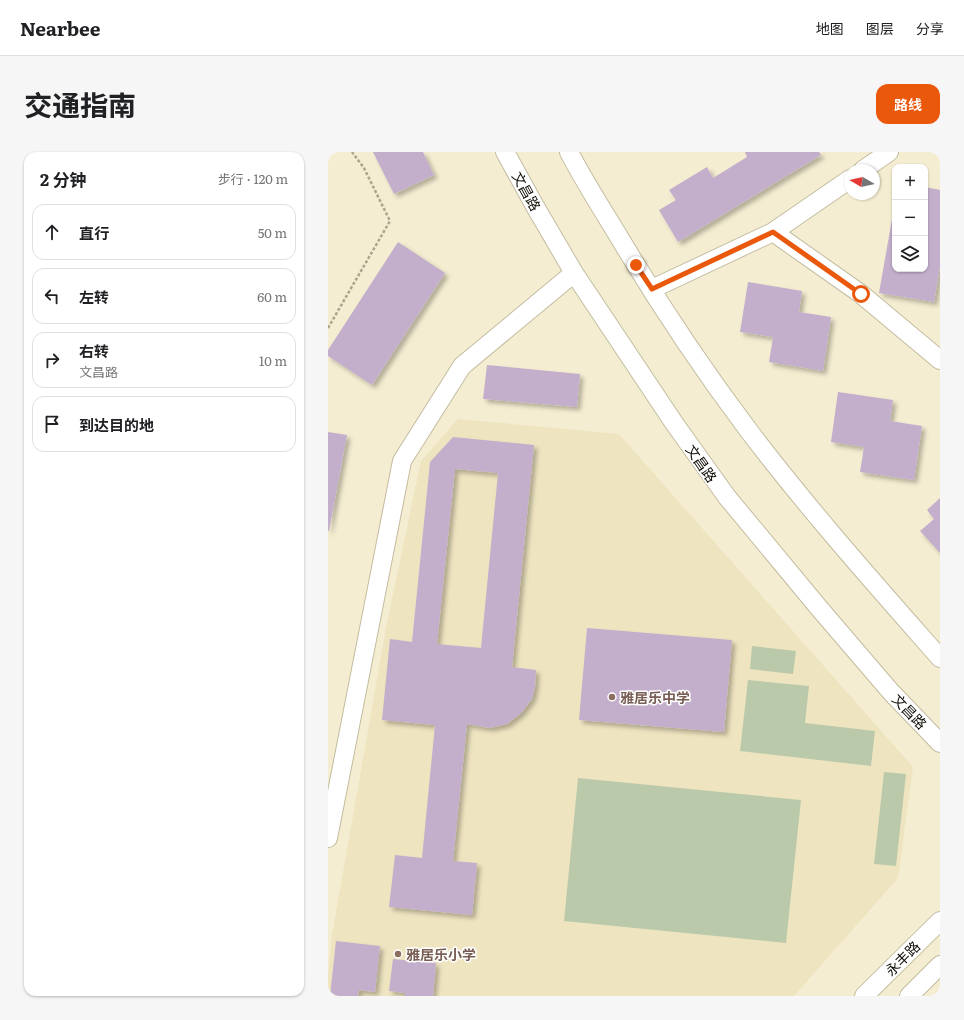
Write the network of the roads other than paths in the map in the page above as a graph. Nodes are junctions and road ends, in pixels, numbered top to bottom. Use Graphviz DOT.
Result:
graph roads {
  1 [pos="505,152"];
  2 [pos="569,152"];
  3 [pos="889,152"];
  4 [pos="872,164"];
  5 [pos="844,183"];
  6 [pos="773,232"];
  7 [pos="574,273"];
  8 [pos="652,289"];
  9 [pos="940,360"];
  10 [pos="940,658"];
  11 [pos="940,743"];
  12 [pos="328,838"];
  13 [pos="940,921"];
  14 [pos="940,965"];
  15 [pos="864,996"];
  16 [pos="909,996"];
  1 -- 7 [label="street, 文昌路"];
  2 -- 8 [label="street"];
  3 -- 4 [label="street"];
  5 -- 6 [label="street"];
  6 -- 8 [label="street"];
  6 -- 9 [label="street"];
  7 -- 11 [label="street, 文昌路"];
  7 -- 12 [label="street"];
  8 -- 10 [label="street"];
  13 -- 15 [label="street, 永丰路"];
  14 -- 16 [label="street"];
}
